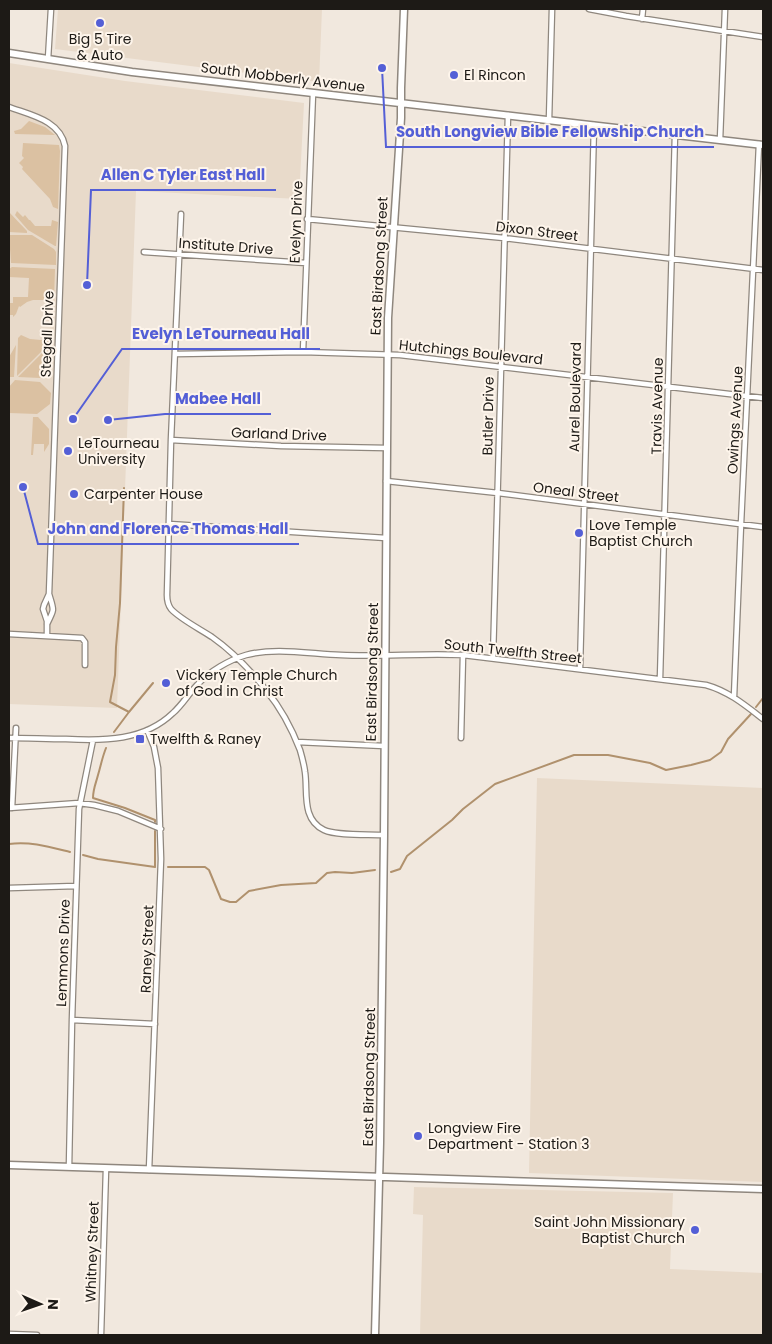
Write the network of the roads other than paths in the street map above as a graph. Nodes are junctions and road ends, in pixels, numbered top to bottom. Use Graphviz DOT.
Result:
graph roads {
  1 [pos="51,9"];
  2 [pos="404,9"];
  3 [pos="552,9"];
  4 [pos="589,9"];
  5 [pos="643,9"];
  6 [pos="725,9"];
  7 [pos="642,19"];
  8 [pos="724,31"];
  9 [pos="763,37"];
  10 [pos="9,53"];
  11 [pos="48,59"];
  12 [pos="312,93"];
  13 [pos="401,103"];
  14 [pos="9,108"];
  15 [pos="508,115"];
  16 [pos="549,120"];
  17 [pos="594,125"];
  18 [pos="675,134"];
  19 [pos="720,140"];
  20 [pos="761,145"];
  21 [pos="180,214"];
  22 [pos="307,219"];
  23 [pos="393,227"];
  24 [pos="504,238"];
  25 [pos="590,249"];
  26 [pos="144,252"];
  27 [pos="179,254"];
  28 [pos="672,259"];
  29 [pos="306,263"];
  30 [pos="753,269"];
  31 [pos="763,270"];
  32 [pos="303,352"];
  33 [pos="176,354"];
  34 [pos="387,354"];
  35 [pos="501,366"];
  36 [pos="587,376"];
  37 [pos="668,386"];
  38 [pos="748,396"];
  39 [pos="763,398"];
  40 [pos="171,440"];
  41 [pos="387,448"];
  42 [pos="386,481"];
  43 [pos="498,493"];
  44 [pos="584,504"];
  45 [pos="665,514"];
  46 [pos="169,524"];
  47 [pos="741,524"];
  48 [pos="763,527"];
  49 [pos="386,538"];
  50 [pos="49,594"];
  51 [pos="48,624"];
  52 [pos="9,634"];
  53 [pos="47,636"];
  54 [pos="463,655"];
  55 [pos="385,656"];
  56 [pos="236,658"];
  57 [pos="494,658"];
  58 [pos="84,665"];
  59 [pos="580,669"];
  60 [pos="660,679"];
  61 [pos="734,697"];
  62 [pos="763,719"];
  63 [pos="16,728"];
  64 [pos="147,730"];
  65 [pos="9,738"];
  66 [pos="16,738"];
  67 [pos="461,738"];
  68 [pos="93,740"];
  69 [pos="297,742"];
  70 [pos="384,746"];
  71 [pos="79,803"];
  72 [pos="10,808"];
  73 [pos="161,829"];
  74 [pos="384,835"];
  75 [pos="76,886"];
  76 [pos="9,888"];
  77 [pos="72,1020"];
  78 [pos="155,1024"];
  79 [pos="9,1165"];
  80 [pos="69,1167"];
  81 [pos="106,1168"];
  82 [pos="149,1170"];
  83 [pos="380,1177"];
  84 [pos="763,1189"];
  85 [pos="9,1334"];
  86 [pos="37,1335"];
  87 [pos="101,1335"];
  88 [pos="375,1335"];
  1 -- 11 [label="street"];
  2 -- 13 [label="street, East Birdsong Street"];
  3 -- 16 [label="street"];
  4 -- 7 [label="street"];
  5 -- 7 [label="street"];
  6 -- 8 [label="street"];
  7 -- 8 [label="street"];
  8 -- 9 [label="street"];
  8 -- 19 [label="street"];
  10 -- 11 [label="street, South Mobberly Avenue"];
  11 -- 12 [label="street, South Mobberly Avenue"];
  12 -- 13 [label="street, South Mobberly Avenue"];
  12 -- 22 [label="street, Evelyn Drive"];
  13 -- 15 [label="street, South Mobberly Avenue"];
  13 -- 23 [label="street, East Birdsong Street"];
  14 -- 50 [label="street, Stegall Drive"];
  15 -- 16 [label="street, South Mobberly Avenue"];
  15 -- 24 [label="street, Butler Drive"];
  16 -- 17 [label="street, South Mobberly Avenue"];
  17 -- 18 [label="street, South Mobberly Avenue"];
  17 -- 25 [label="street, Aurel Boulevard"];
  18 -- 19 [label="street, South Mobberly Avenue"];
  18 -- 28 [label="street, Travis Avenue"];
  19 -- 20 [label="street, South Mobberly Avenue"];
  20 -- 30 [label="street, Owings Avenue"];
  21 -- 27 [label="street"];
  22 -- 23 [label="street, Dixon Street"];
  22 -- 29 [label="street, Evelyn Drive"];
  23 -- 24 [label="street, Dixon Street"];
  23 -- 34 [label="street, East Birdsong Street"];
  24 -- 25 [label="street, Dixon Street"];
  24 -- 35 [label="street, Butler Drive"];
  25 -- 28 [label="street, Dixon Street"];
  25 -- 36 [label="street, Aurel Boulevard"];
  26 -- 27 [label="street, Institute Drive"];
  27 -- 29 [label="street, Institute Drive"];
  27 -- 33 [label="street"];
  28 -- 30 [label="street, Dixon Street"];
  28 -- 37 [label="street, Travis Avenue"];
  29 -- 32 [label="street, Evelyn Drive"];
  30 -- 31 [label="street, Dixon Street"];
  30 -- 38 [label="street, Owings Avenue"];
  32 -- 33 [label="street, Hutchings Boulevard"];
  32 -- 34 [label="street, Hutchings Boulevard"];
  33 -- 40 [label="street"];
  34 -- 35 [label="street, Hutchings Boulevard"];
  34 -- 41 [label="street, East Birdsong Street"];
  35 -- 36 [label="street, Hutchings Boulevard"];
  35 -- 43 [label="street, Butler Drive"];
  36 -- 37 [label="street, Hutchings Boulevard"];
  36 -- 44 [label="street, Aurel Boulevard"];
  37 -- 38 [label="street, Hutchings Boulevard"];
  37 -- 45 [label="street, Travis Avenue"];
  38 -- 39 [label="street, Hutchings Boulevard"];
  38 -- 47 [label="street, Owings Avenue"];
  40 -- 41 [label="street, Garland Drive"];
  40 -- 46 [label="street"];
  41 -- 42 [label="street, East Birdsong Street"];
  42 -- 43 [label="street, Oneal Street"];
  42 -- 49 [label="street, East Birdsong Street"];
  43 -- 44 [label="street, Oneal Street"];
  43 -- 57 [label="street, Butler Drive"];
  44 -- 45 [label="street, Oneal Street"];
  44 -- 59 [label="street, Aurel Boulevard"];
  45 -- 47 [label="street, Oneal Street"];
  45 -- 60 [label="street, Travis Avenue"];
  46 -- 49 [label="street"];
  46 -- 56 [label="street"];
  47 -- 48 [label="street, Oneal Street"];
  47 -- 61 [label="street, Owings Avenue"];
  49 -- 55 [label="street, East Birdsong Street"];
  50 -- 51 [label="street, Stegall Drive"];
  50 -- 51 [label="street, Stegall Drive"];
  51 -- 53 [label="street, Stegall Drive"];
  52 -- 53 [label="street"];
  53 -- 58 [label="street"];
  54 -- 55 [label="street, South Twelfth Street"];
  54 -- 57 [label="street, South Twelfth Street"];
  54 -- 67 [label="street"];
  55 -- 56 [label="street, South Twelfth Street"];
  55 -- 70 [label="street, East Birdsong Street"];
  56 -- 64 [label="street, South Twelfth Street"];
  56 -- 69 [label="street"];
  57 -- 59 [label="street, South Twelfth Street"];
  59 -- 60 [label="street, South Twelfth Street"];
  60 -- 61 [label="street, South Twelfth Street"];
  61 -- 62 [label="street, South Twelfth Street"];
  63 -- 66 [label="street"];
  64 -- 68 [label="street, South Twelfth Street"];
  64 -- 73 [label="street, Raney Street"];
  65 -- 66 [label="street, South Twelfth Street"];
  66 -- 68 [label="street, South Twelfth Street"];
  66 -- 72 [label="street"];
  68 -- 71 [label="street, Lemmons Drive"];
  69 -- 70 [label="street"];
  69 -- 74 [label="street"];
  70 -- 74 [label="street, East Birdsong Street"];
  71 -- 72 [label="street"];
  71 -- 73 [label="street"];
  71 -- 75 [label="street, Lemmons Drive"];
  73 -- 78 [label="street, Raney Street"];
  74 -- 83 [label="street, East Birdsong Street"];
  75 -- 76 [label="street"];
  75 -- 77 [label="street, Lemmons Drive"];
  77 -- 78 [label="street"];
  77 -- 80 [label="street, Lemmons Drive"];
  78 -- 82 [label="street, Raney Street"];
  79 -- 80 [label="street"];
  80 -- 81 [label="street"];
  81 -- 82 [label="street"];
  81 -- 87 [label="street, Whitney Street"];
  82 -- 83 [label="street"];
  83 -- 84 [label="street"];
  83 -- 88 [label="street, East Birdsong Street"];
  85 -- 86 [label="street"];
}
